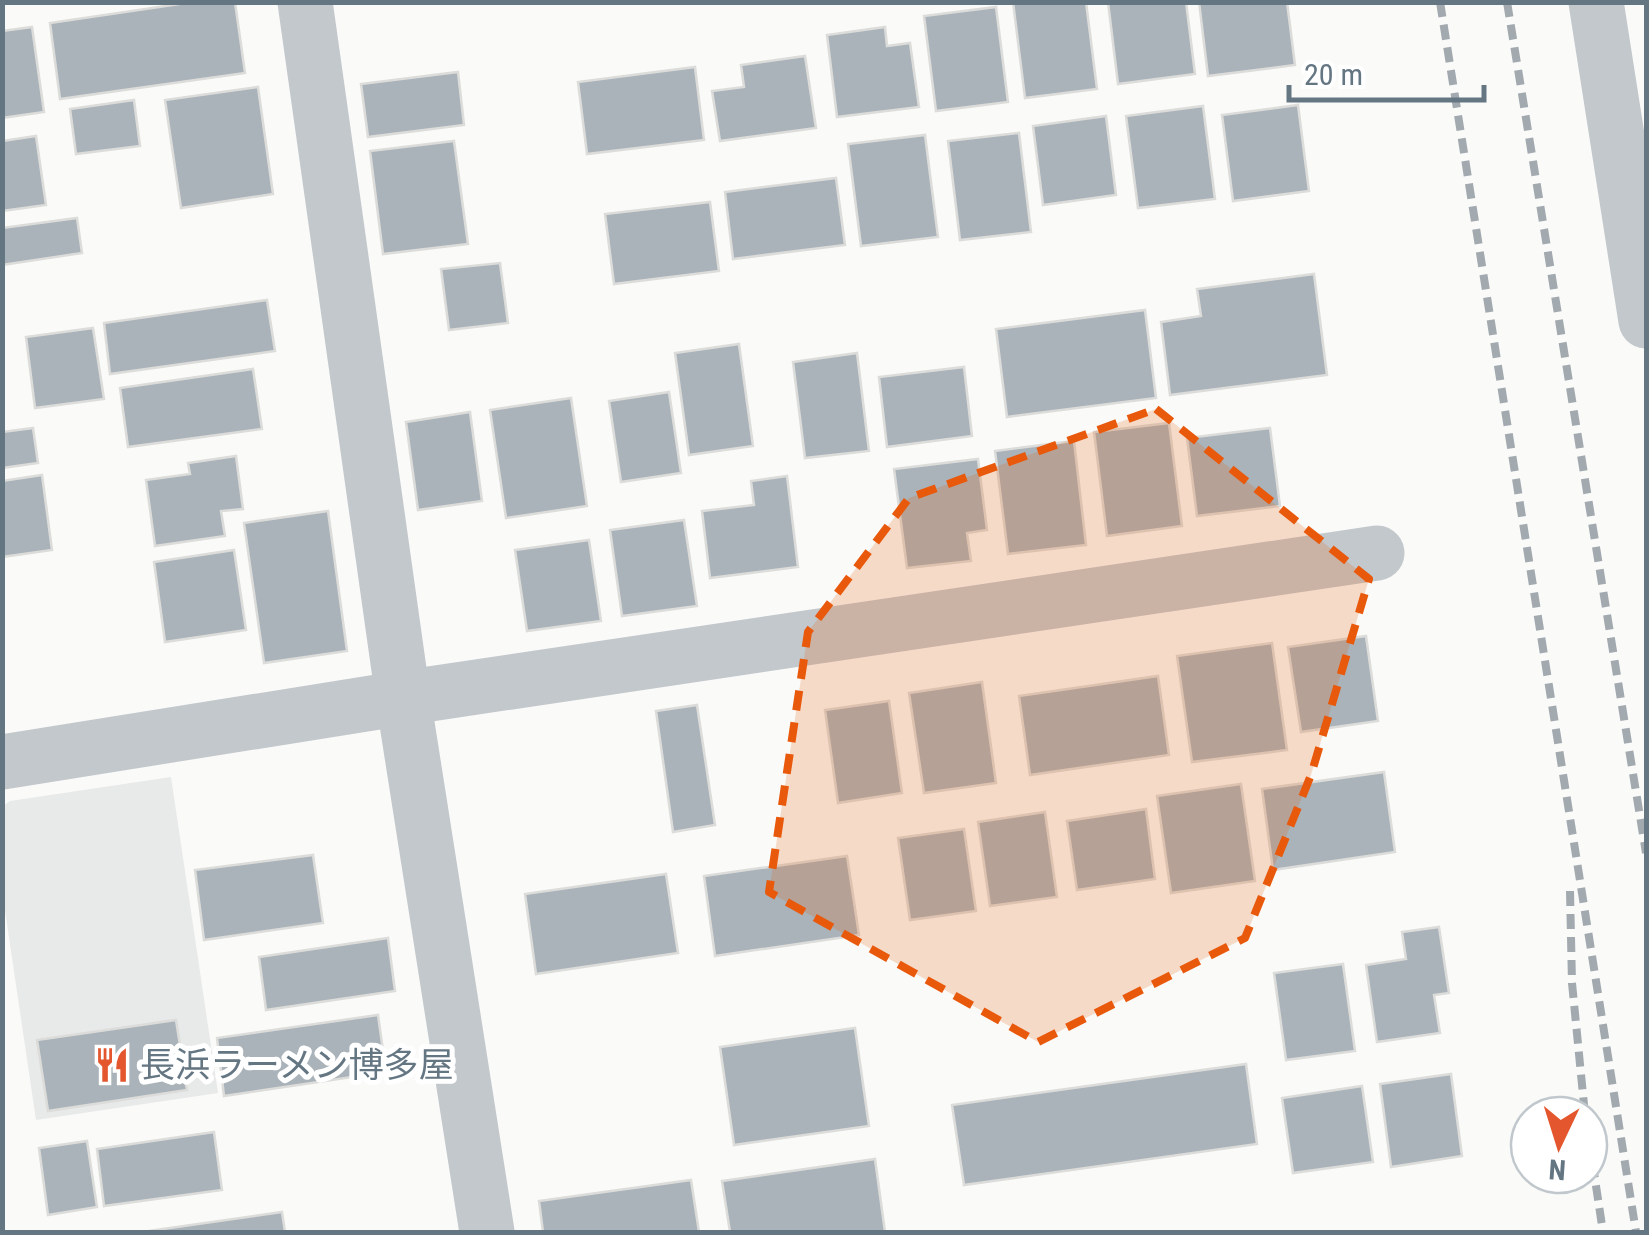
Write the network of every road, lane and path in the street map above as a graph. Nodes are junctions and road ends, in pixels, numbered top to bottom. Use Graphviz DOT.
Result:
graph roads {
  1 [pos="305,2"];
  2 [pos="1596,2"];
  3 [pos="1644,290"];
  4 [pos="1377,553"];
  5 [pos="404,698"];
  6 [pos="2,762"];
  7 [pos="487,1232"];
  1 -- 5 [label="street"];
  2 -- 3 [label="street"];
  4 -- 5 [label="street"];
  5 -- 6 [label="street"];
  5 -- 7 [label="street"];
}
